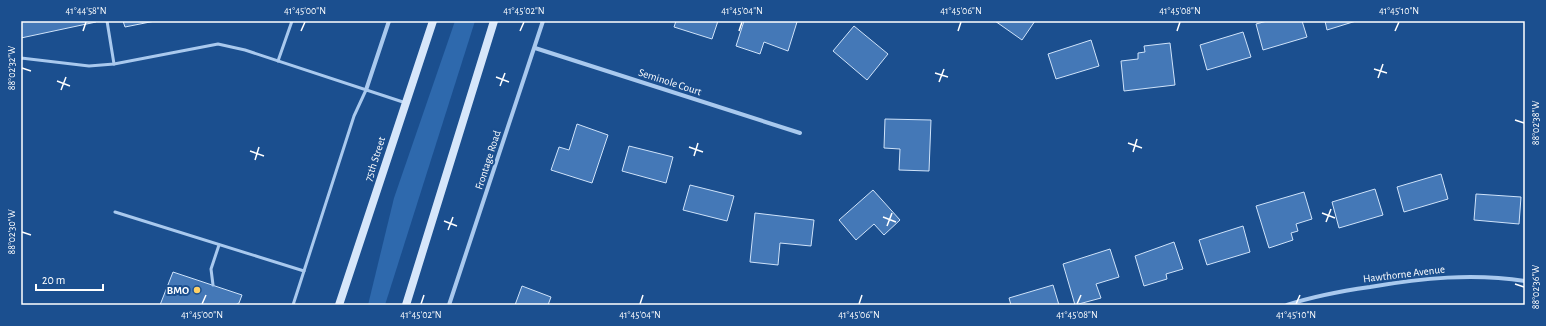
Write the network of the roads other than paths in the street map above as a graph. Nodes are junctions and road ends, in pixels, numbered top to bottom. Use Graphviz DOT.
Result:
graph roads {
  1 [pos="107,21"];
  2 [pos="292,21"];
  3 [pos="389,21"];
  4 [pos="433,21"];
  5 [pos="494,21"];
  6 [pos="544,21"];
  7 [pos="535,48"];
  8 [pos="21,58"];
  9 [pos="278,61"];
  10 [pos="114,64"];
  11 [pos="366,90"];
  12 [pos="406,103"];
  13 [pos="800,133"];
  14 [pos="115,212"];
  15 [pos="219,245"];
  16 [pos="304,271"];
  17 [pos="1525,280"];
  18 [pos="213,285"];
  19 [pos="293,305"];
  20 [pos="339,305"];
  21 [pos="406,305"];
  22 [pos="449,305"];
  23 [pos="1287,305"];
  1 -- 10 [label="lane"];
  2 -- 9 [label="lane"];
  3 -- 11 [label="street"];
  4 -- 12 [label="main road, 75th Street"];
  5 -- 21 [label="main road"];
  6 -- 7 [label="street, Frontage Road"];
  7 -- 13 [label="street, Seminole Court"];
  7 -- 22 [label="street, Frontage Road"];
  8 -- 10 [label="lane"];
  9 -- 10 [label="lane"];
  9 -- 11 [label="lane"];
  11 -- 12 [label="lane"];
  11 -- 16 [label="lane"];
  12 -- 20 [label="main road, 75th Street"];
  14 -- 15 [label="lane"];
  15 -- 16 [label="lane"];
  15 -- 18 [label="lane"];
  16 -- 19 [label="lane"];
  17 -- 23 [label="street, Hawthorne Avenue"];
}
